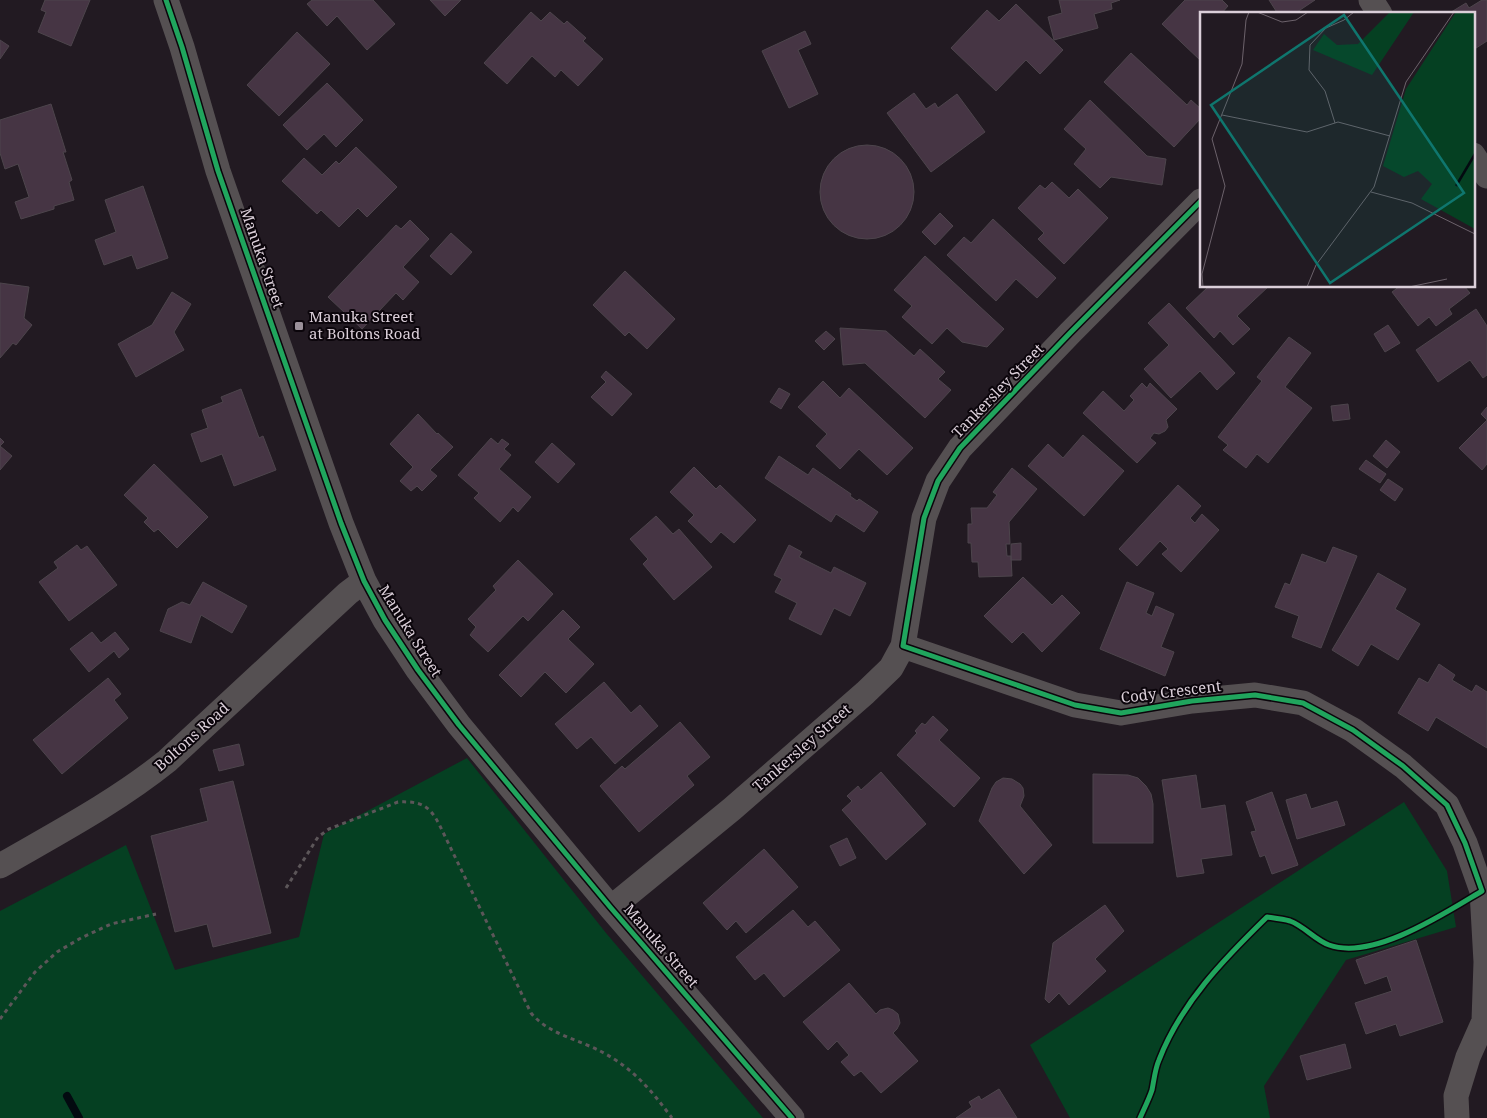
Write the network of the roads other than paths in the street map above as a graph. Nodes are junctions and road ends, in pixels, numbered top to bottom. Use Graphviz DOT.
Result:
graph roads {
  1 [pos="166,0"];
  2 [pos="1371,0"];
  3 [pos="1379,12"];
  4 [pos="1474,156"];
  5 [pos="1487,176"];
  6 [pos="1200,202"];
  7 [pos="364,581"];
  8 [pos="903,646"];
  9 [pos="0,866"];
  10 [pos="611,908"];
  11 [pos="792,1118"];
  12 [pos="1457,1118"];
  1 -- 7 [label="street, Manuka Street"];
  2 -- 3 [label="street"];
  4 -- 5 [label="street"];
  6 -- 8 [label="street, Tankersley Street"];
  7 -- 9 [label="street, Boltons Road"];
  7 -- 10 [label="street, Manuka Street"];
  8 -- 10 [label="street, Tankersley Street"];
  8 -- 12 [label="street, Cody Crescent"];
  10 -- 11 [label="street, Manuka Street"];
}
